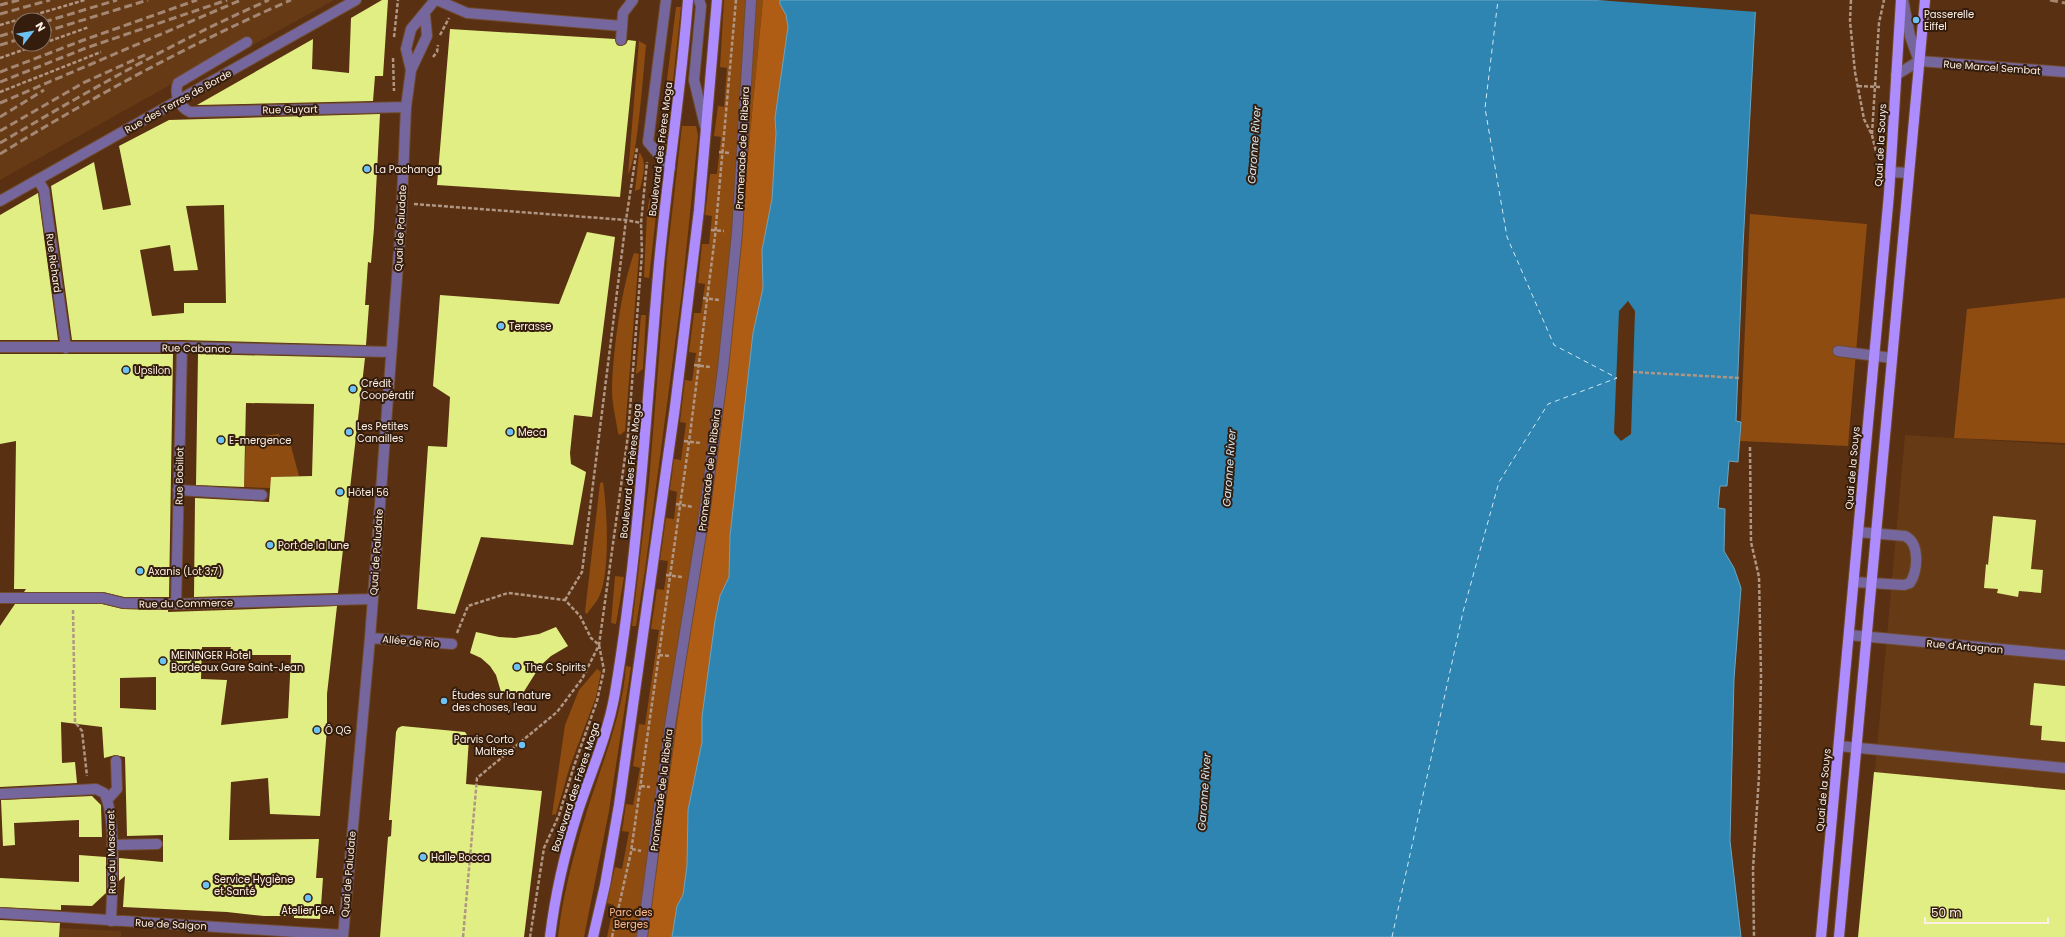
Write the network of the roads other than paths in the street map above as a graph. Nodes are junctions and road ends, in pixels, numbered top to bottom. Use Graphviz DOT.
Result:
graph roads {
  1 [pos="356,0"];
  2 [pos="436,0"];
  3 [pos="632,0"];
  4 [pos="666,0"];
  5 [pos="688,0"];
  6 [pos="699,0"];
  7 [pos="716,0"];
  8 [pos="751,0"];
  9 [pos="1902,0"];
  10 [pos="1925,0"];
  11 [pos="425,15"];
  12 [pos="622,26"];
  13 [pos="621,40"];
  14 [pos="247,42"];
  15 [pos="1919,61"];
  16 [pos="411,70"];
  17 [pos="2065,72"];
  18 [pos="1896,75"];
  19 [pos="179,100"];
  20 [pos="406,107"];
  21 [pos="706,130"];
  22 [pos="670,168"];
  23 [pos="1890,172"];
  24 [pos="1909,173"];
  25 [pos="38,180"];
  26 [pos="0,201"];
  27 [pos="0,347"];
  28 [pos="182,347"];
  29 [pos="66,348"];
  30 [pos="1838,351"];
  31 [pos="391,352"];
  32 [pos="1875,356"];
  33 [pos="1892,358"];
  34 [pos="178,490"];
  35 [pos="262,495"];
  36 [pos="1858,532"];
  37 [pos="1875,533"];
  38 [pos="1854,582"];
  39 [pos="1871,583"];
  40 [pos="0,598"];
  41 [pos="372,599"];
  42 [pos="176,604"];
  43 [pos="1849,635"];
  44 [pos="1865,637"];
  45 [pos="370,638"];
  46 [pos="452,644"];
  47 [pos="2065,656"];
  48 [pos="1839,746"];
  49 [pos="1856,748"];
  50 [pos="116,762"];
  51 [pos="2065,768"];
  52 [pos="0,794"];
  53 [pos="108,798"];
  54 [pos="157,844"];
  55 [pos="112,845"];
  56 [pos="0,913"];
  57 [pos="111,921"];
  58 [pos="343,936"];
  59 [pos="550,937"];
  60 [pos="593,937"];
  61 [pos="642,937"];
  62 [pos="1821,937"];
  63 [pos="1839,937"];
  1 -- 19 [label="street, Rue des Terres de Borde"];
  2 -- 11 [label="street, Quai de Paludate"];
  2 -- 12 [label="street"];
  3 -- 12 [label="street"];
  4 -- 22 [label="street"];
  5 -- 22 [label="main road, Boulevard des Frères Moga"];
  6 -- 21 [label="street"];
  7 -- 21 [label="main road"];
  8 -- 61 [label="street, Promenade de la Ribeira"];
  9 -- 15 [label="street"];
  9 -- 18 [label="main road, Quai de la Souys"];
  10 -- 15 [label="main road"];
  11 -- 16 [label="street, Quai de Paludate"];
  11 -- 16 [label="street, Quai de Paludate"];
  12 -- 13 [label="street"];
  14 -- 19 [label="street"];
  15 -- 17 [label="street, Rue Marcel Sembat"];
  15 -- 18 [label="street"];
  15 -- 24 [label="main road"];
  16 -- 20 [label="street, Quai de Paludate"];
  18 -- 23 [label="main road, Quai de la Souys"];
  19 -- 20 [label="street, Rue Guyart"];
  19 -- 25 [label="street, Rue des Terres de Borde"];
  20 -- 31 [label="street, Quai de Paludate"];
  21 -- 60 [label="main road"];
  22 -- 59 [label="main road, Boulevard des Frères Moga"];
  23 -- 24 [label="street"];
  23 -- 32 [label="main road, Quai de la Souys"];
  24 -- 33 [label="main road"];
  25 -- 26 [label="street, Rue des Terres de Borde"];
  25 -- 29 [label="street, Rue Richard"];
  27 -- 29 [label="street, Rue Cabanac"];
  28 -- 29 [label="street, Rue Cabanac"];
  28 -- 31 [label="street, Rue Cabanac"];
  28 -- 34 [label="street, Rue Bobillot"];
  30 -- 32 [label="street"];
  31 -- 41 [label="street, Quai de Paludate"];
  32 -- 33 [label="street"];
  32 -- 36 [label="main road, Quai de la Souys"];
  33 -- 37 [label="main road"];
  34 -- 35 [label="street"];
  34 -- 42 [label="street, Rue Bobillot"];
  36 -- 37 [label="street"];
  36 -- 38 [label="main road, Quai de la Souys"];
  37 -- 39 [label="main road"];
  37 -- 39 [label="street"];
  38 -- 39 [label="street"];
  38 -- 43 [label="main road, Quai de la Souys"];
  39 -- 44 [label="main road"];
  40 -- 42 [label="street, Rue du Commerce"];
  41 -- 42 [label="street, Rue du Commerce"];
  41 -- 45 [label="street, Quai de Paludate"];
  43 -- 44 [label="street, Rue d'Artagnan"];
  43 -- 48 [label="main road, Quai de la Souys"];
  44 -- 47 [label="street, Rue d'Artagnan"];
  44 -- 49 [label="main road"];
  45 -- 46 [label="street, Allée de Rio"];
  45 -- 58 [label="street, Quai de Paludate"];
  48 -- 49 [label="street"];
  48 -- 62 [label="main road, Quai de la Souys"];
  49 -- 51 [label="street"];
  49 -- 63 [label="main road"];
  50 -- 53 [label="street"];
  52 -- 53 [label="street, Rue du Mascaret"];
  53 -- 55 [label="street, Rue du Mascaret"];
  54 -- 55 [label="street"];
  55 -- 57 [label="street, Rue du Mascaret"];
  56 -- 57 [label="street, Rue de Saigon"];
  57 -- 58 [label="street, Rue de Saigon"];
}
